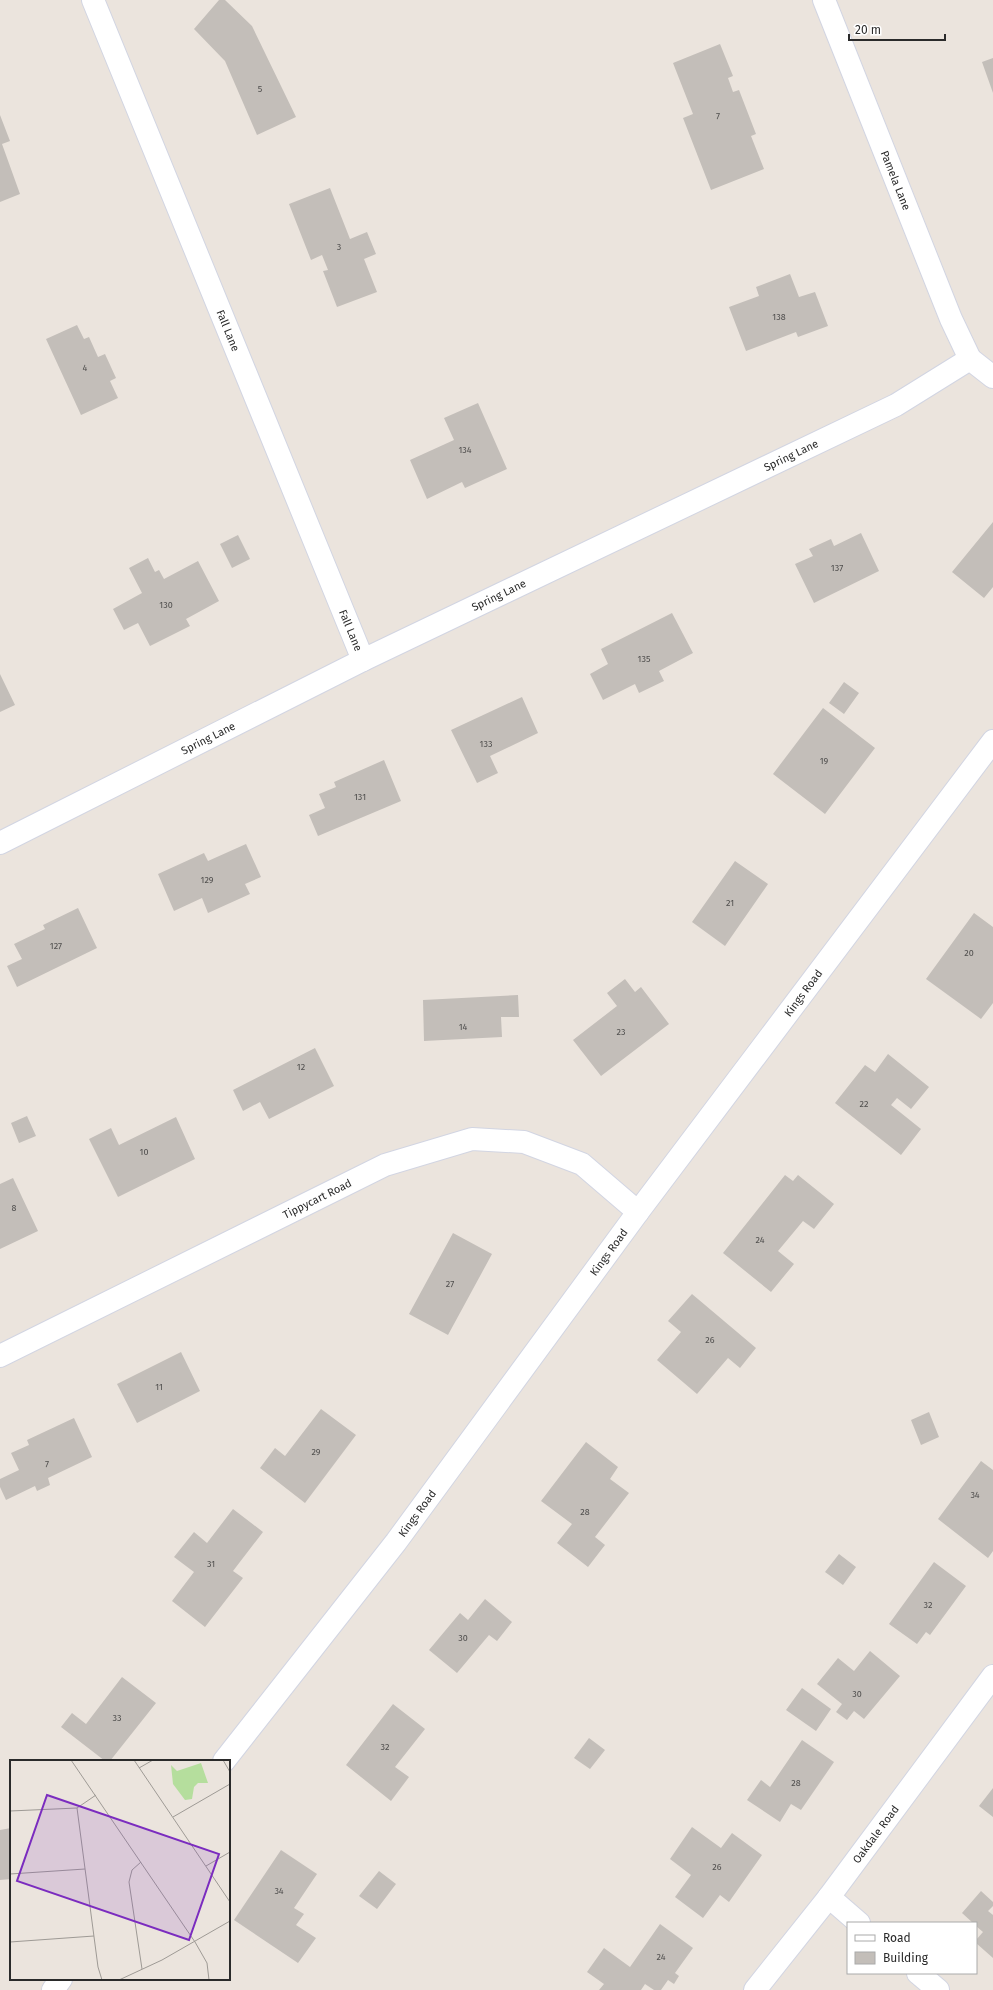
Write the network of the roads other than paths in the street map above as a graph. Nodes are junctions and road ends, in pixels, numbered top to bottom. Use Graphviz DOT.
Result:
graph roads {
  1 [pos="93,0"];
  2 [pos="824,0"];
  3 [pos="970,359"];
  4 [pos="993,377"];
  5 [pos="363,660"];
  6 [pos="993,742"];
  7 [pos="0,843"];
  8 [pos="638,1212"];
  9 [pos="0,1356"];
  10 [pos="993,1676"];
  11 [pos="225,1760"];
  12 [pos="829,1897"];
  13 [pos="858,1922"];
  14 [pos="919,1974"];
  15 [pos="60,1980"];
  16 [pos="53,1990"];
  17 [pos="755,1990"];
  18 [pos="938,1990"];
  1 -- 5 [label="street, Fall Lane"];
  2 -- 3 [label="street, Pamela Lane"];
  3 -- 4 [label="street"];
  3 -- 5 [label="street, Spring Lane"];
  5 -- 7 [label="street, Spring Lane"];
  6 -- 8 [label="street, Kings Road"];
  8 -- 9 [label="street, Tippycart Road"];
  8 -- 11 [label="street, Kings Road"];
  10 -- 12 [label="street, Oakdale Road"];
  12 -- 13 [label="street"];
  12 -- 17 [label="street, Oakdale Road"];
  14 -- 18 [label="street"];
  15 -- 16 [label="street"];
}
